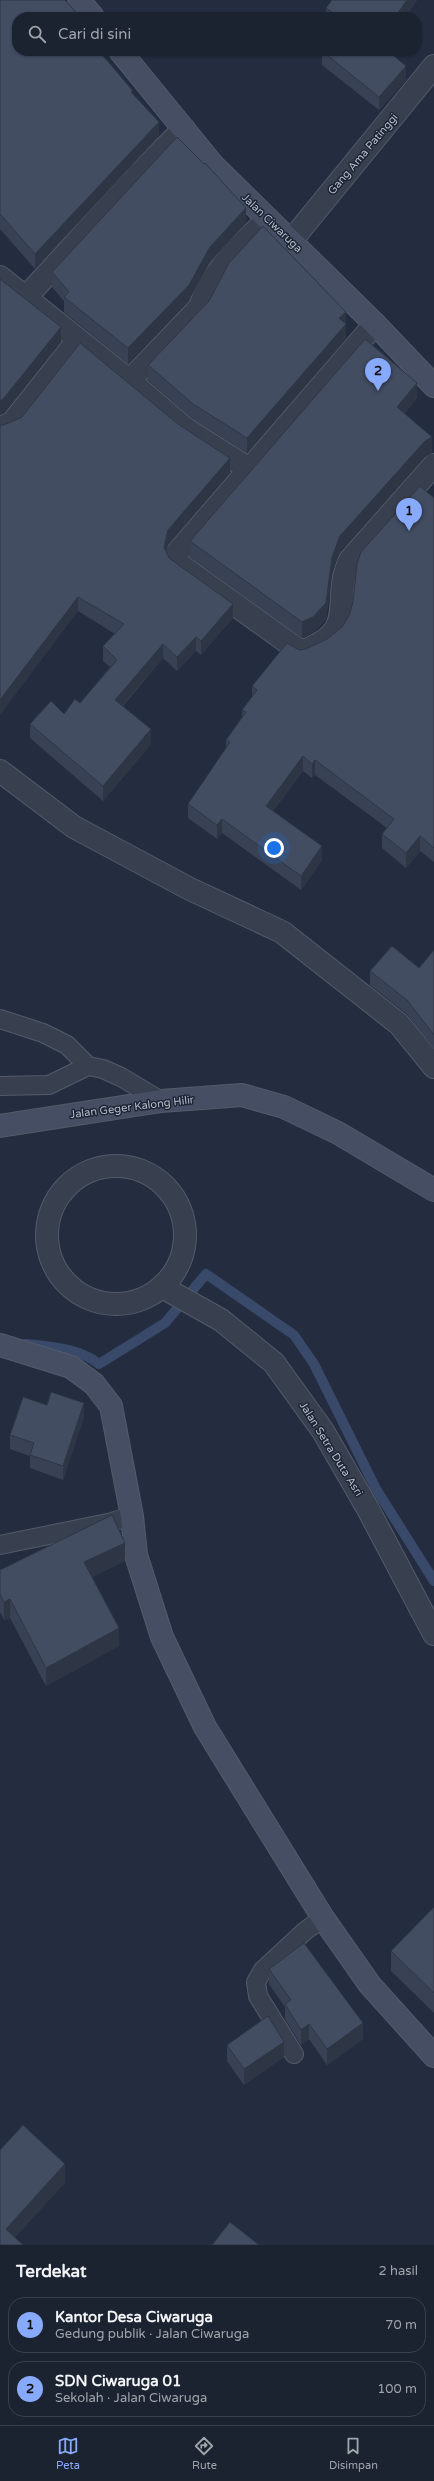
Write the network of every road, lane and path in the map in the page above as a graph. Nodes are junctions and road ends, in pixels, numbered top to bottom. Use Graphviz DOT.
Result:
graph roads {
  1 [pos="79,0"];
  2 [pos="89,12"];
  3 [pos="124,56"];
  4 [pos="434,66"];
  5 [pos="184,129"];
  6 [pos="268,220"];
  7 [pos="291,241"];
  8 [pos="0,277"];
  9 [pos="25,298"];
  10 [pos="375,324"];
  11 [pos="78,340"];
  12 [pos="135,375"];
  13 [pos="434,386"];
  14 [pos="0,428"];
  15 [pos="434,465"];
  16 [pos="249,469"];
  17 [pos="0,771"];
  18 [pos="0,1019"];
  19 [pos="88,1066"];
  20 [pos="434,1066"];
  21 [pos="0,1086"];
  22 [pos="161,1101"];
  23 [pos="0,1126"];
  24 [pos="434,1190"];
  25 [pos="164,1288"];
  26 [pos="0,1345"];
  27 [pos="132,1516"];
  28 [pos="0,1545"];
  29 [pos="434,1634"];
  30 [pos="323,1918"];
  31 [pos="294,2054"];
  32 [pos="434,2056"];
  1 -- 2 [label="street"];
  3 -- 5 [label="street, Jalan Ciwaruga"];
  4 -- 7 [label="street, Gang Ama Patinggi"];
  5 -- 6 [label="street, Jalan Ciwaruga"];
  5 -- 9 [label="street"];
  6 -- 7 [label="street, Jalan Ciwaruga"];
  6 -- 12 [label="street"];
  7 -- 10 [label="street, Jalan Ciwaruga"];
  8 -- 9 [label="street"];
  9 -- 11 [label="street"];
  10 -- 13 [label="street, Jalan Ciwaruga"];
  10 -- 16 [label="street"];
  11 -- 14 [label="street"];
  11 -- 16 [label="street"];
  15 -- 16 [label="street"];
  17 -- 20 [label="street"];
  18 -- 19 [label="lane"];
  19 -- 21 [label="lane"];
  19 -- 22 [label="lane"];
  22 -- 23 [label="street, Jalan Geger Kalong Hilir"];
  22 -- 24 [label="street, Jalan Geger Kalong Hilir"];
  25 -- 25 [label="street"];
  25 -- 29 [label="street, Jalan Setra Duta Asri"];
  26 -- 27 [label="street"];
  27 -- 28 [label="lane"];
  27 -- 30 [label="street"];
  30 -- 31 [label="lane"];
  30 -- 32 [label="street"];
}
